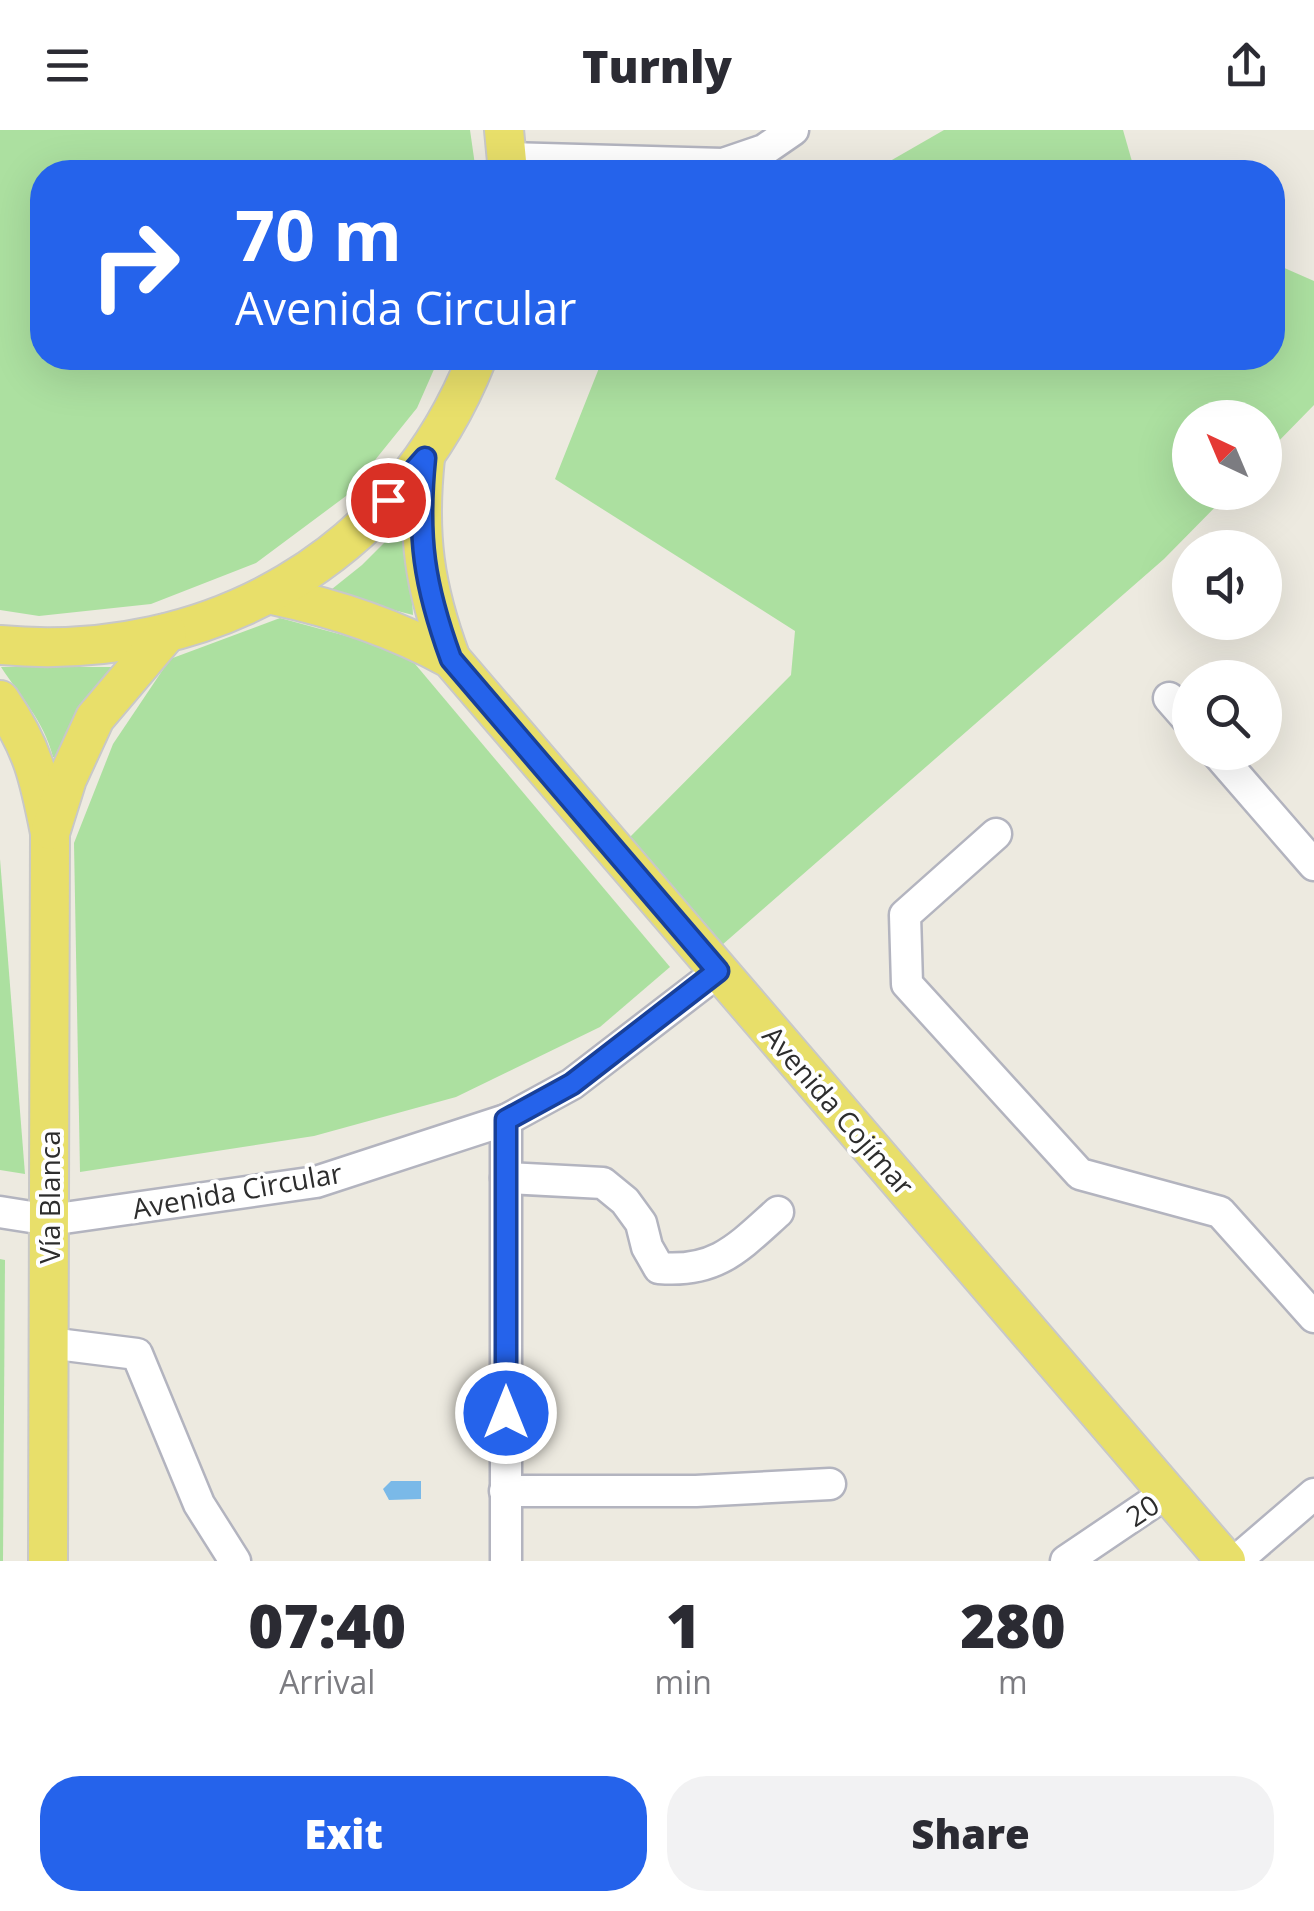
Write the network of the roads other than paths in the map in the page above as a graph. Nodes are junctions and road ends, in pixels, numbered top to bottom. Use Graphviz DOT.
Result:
graph roads {
  1 [pos="792,130"];
  2 [pos="506,154"];
  3 [pos="636,160"];
  4 [pos="735,160"];
  5 [pos="471,370"];
  6 [pos="425,458"];
  7 [pos="272,594"];
  8 [pos="168,633"];
  9 [pos="0,645"];
  10 [pos="451,659"];
  11 [pos="1169,698"];
  12 [pos="0,700"];
  13 [pos="1172,701"];
  14 [pos="1232,770"];
  15 [pos="50,833"];
  16 [pos="996,834"];
  17 [pos="1314,864"];
  18 [pos="718,971"];
  19 [pos="506,1120"];
  20 [pos="506,1178"];
  21 [pos="0,1212"];
  22 [pos="778,1212"];
  23 [pos="50,1220"];
  24 [pos="1314,1317"];
  25 [pos="50,1342"];
  26 [pos="830,1484"];
  27 [pos="505,1491"];
  28 [pos="1168,1492"];
  29 [pos="1314,1494"];
  30 [pos="48,1561"];
  31 [pos="235,1561"];
  32 [pos="506,1561"];
  33 [pos="1066,1561"];
  34 [pos="1226,1561"];
  35 [pos="1236,1561"];
  1 -- 4 [label="street"];
  2 -- 3 [label="street"];
  5 -- 6 [label="main road"];
  6 -- 7 [label="main road"];
  6 -- 10 [label="main road, Avenida Cojímar"];
  7 -- 8 [label="main road"];
  7 -- 10 [label="main road, Avenida Cojímar"];
  8 -- 9 [label="main road"];
  8 -- 15 [label="main road, Vía Blanca"];
  10 -- 18 [label="main road, Avenida Cojímar"];
  11 -- 13 [label="street"];
  12 -- 15 [label="main road, Vía Blanca"];
  14 -- 17 [label="street"];
  15 -- 23 [label="main road, Vía Blanca"];
  16 -- 24 [label="street"];
  18 -- 19 [label="street, Avenida Circular"];
  18 -- 28 [label="main road, Avenida Cojímar"];
  19 -- 20 [label="street"];
  19 -- 23 [label="street, Avenida Circular"];
  20 -- 22 [label="street"];
  20 -- 27 [label="street"];
  21 -- 23 [label="street, Avenida Circular"];
  23 -- 25 [label="main road, Vía Blanca"];
  25 -- 30 [label="main road, Vía Blanca"];
  25 -- 31 [label="street"];
  26 -- 27 [label="street"];
  27 -- 32 [label="street"];
  28 -- 33 [label="street, 20"];
  28 -- 34 [label="main road, Avenida Cojímar"];
  29 -- 35 [label="street"];
}
